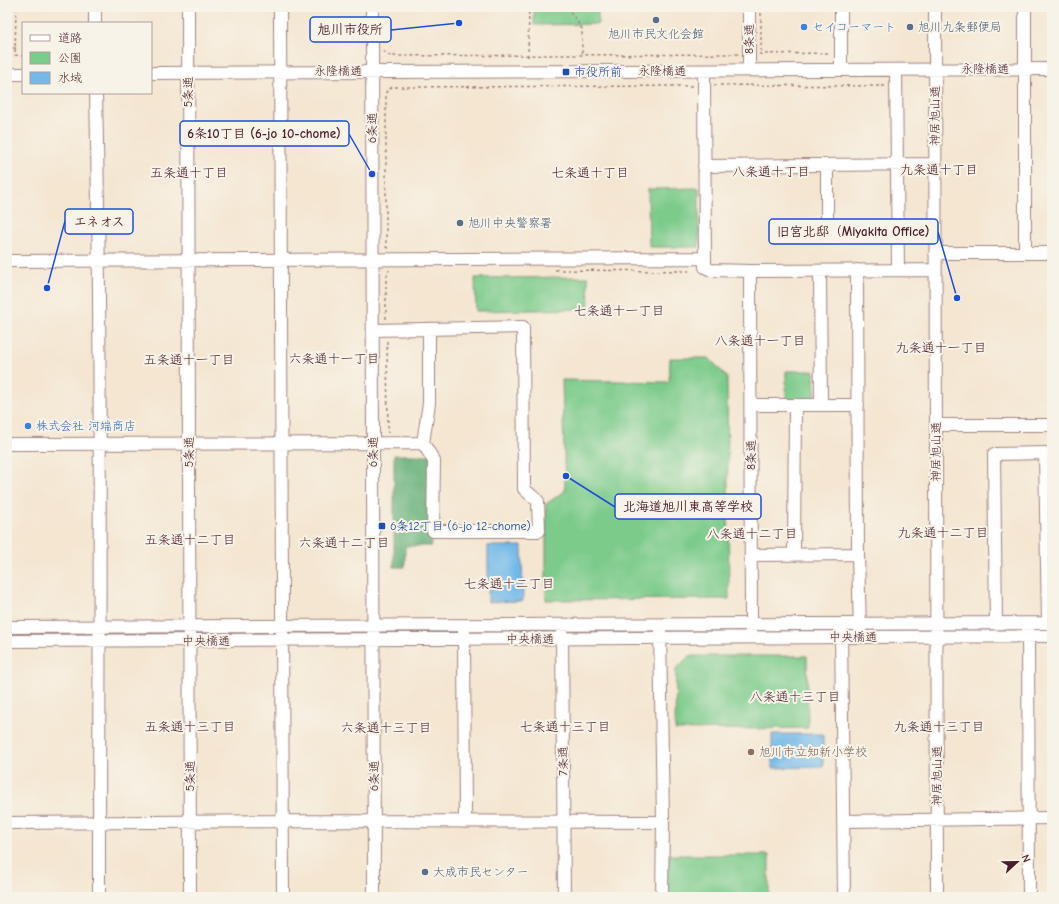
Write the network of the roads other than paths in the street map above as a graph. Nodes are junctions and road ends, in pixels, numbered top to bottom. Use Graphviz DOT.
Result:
graph roads {
  1 [pos="95,7"];
  2 [pos="188,7"];
  3 [pos="280,7"];
  4 [pos="372,7"];
  5 [pos="749,7"];
  6 [pos="841,7"];
  7 [pos="935,7"];
  8 [pos="1025,7"];
  9 [pos="95,22"];
  10 [pos="935,69"];
  11 [pos="1025,69"];
  12 [pos="1052,69"];
  13 [pos="749,70"];
  14 [pos="841,70"];
  15 [pos="896,70"];
  16 [pos="372,71"];
  17 [pos="704,71"];
  18 [pos="188,72"];
  19 [pos="280,72"];
  20 [pos="152,73"];
  21 [pos="7,74"];
  22 [pos="22,74"];
  23 [pos="96,94"];
  24 [pos="896,164"];
  25 [pos="935,164"];
  26 [pos="827,165"];
  27 [pos="704,166"];
  28 [pos="827,219"];
  29 [pos="1025,252"];
  30 [pos="935,253"];
  31 [pos="1052,253"];
  32 [pos="705,258"];
  33 [pos="373,259"];
  34 [pos="100,260"];
  35 [pos="281,260"];
  36 [pos="7,261"];
  37 [pos="188,261"];
  38 [pos="857,270"];
  39 [pos="898,270"];
  40 [pos="935,270"];
  41 [pos="750,271"];
  42 [pos="820,271"];
  43 [pos="429,329"];
  44 [pos="373,330"];
  45 [pos="751,405"];
  46 [pos="821,405"];
  47 [pos="858,405"];
  48 [pos="795,406"];
  49 [pos="1052,424"];
  50 [pos="936,425"];
  51 [pos="373,443"];
  52 [pos="423,443"];
  53 [pos="7,444"];
  54 [pos="100,444"];
  55 [pos="282,444"];
  56 [pos="189,445"];
  57 [pos="794,554"];
  58 [pos="858,554"];
  59 [pos="751,555"];
  60 [pos="1028,623"];
  61 [pos="1050,623"];
  62 [pos="840,624"];
  63 [pos="860,624"];
  64 [pos="937,624"];
  65 [pos="996,624"];
  66 [pos="660,625"];
  67 [pos="750,625"];
  68 [pos="464,626"];
  69 [pos="562,626"];
  70 [pos="7,627"];
  71 [pos="101,627"];
  72 [pos="189,627"];
  73 [pos="282,627"];
  74 [pos="374,627"];
  75 [pos="1028,636"];
  76 [pos="1052,636"];
  77 [pos="861,637"];
  78 [pos="937,637"];
  79 [pos="660,638"];
  80 [pos="751,638"];
  81 [pos="841,638"];
  82 [pos="562,639"];
  83 [pos="282,640"];
  84 [pos="374,640"];
  85 [pos="464,640"];
  86 [pos="7,641"];
  87 [pos="101,641"];
  88 [pos="189,641"];
  89 [pos="1028,818"];
  90 [pos="1052,818"];
  91 [pos="937,819"];
  92 [pos="99,821"];
  93 [pos="283,821"];
  94 [pos="843,821"];
  95 [pos="190,822"];
  96 [pos="374,822"];
  97 [pos="465,822"];
  98 [pos="564,822"];
  99 [pos="662,822"];
  100 [pos="7,823"];
  101 [pos="99,897"];
  102 [pos="190,897"];
  103 [pos="283,897"];
  104 [pos="374,897"];
  105 [pos="564,897"];
  106 [pos="662,897"];
  107 [pos="844,897"];
  108 [pos="938,897"];
  109 [pos="1029,897"];
  1 -- 9 [label="street"];
  2 -- 18 [label="street, 5条通"];
  3 -- 19 [label="street"];
  4 -- 16 [label="street, 6条通"];
  5 -- 13 [label="street, 8条通"];
  6 -- 14 [label="street"];
  7 -- 10 [label="street, 神居旭山通"];
  8 -- 11 [label="street"];
  10 -- 11 [label="street, 永隆橋通"];
  10 -- 15 [label="street, 永隆橋通"];
  10 -- 25 [label="street, 神居旭山通"];
  11 -- 12 [label="street, 永隆橋通"];
  11 -- 29 [label="street"];
  13 -- 14 [label="street, 永隆橋通"];
  13 -- 17 [label="street, 永隆橋通"];
  14 -- 15 [label="street, 永隆橋通"];
  15 -- 24 [label="street"];
  16 -- 17 [label="street, 永隆橋通"];
  16 -- 19 [label="street, 永隆橋通"];
  16 -- 33 [label="street, 6条通"];
  17 -- 27 [label="street"];
  18 -- 19 [label="street, 永隆橋通"];
  18 -- 20 [label="street, 永隆橋通"];
  18 -- 37 [label="street, 5条通"];
  19 -- 35 [label="street"];
  21 -- 22 [label="street"];
  23 -- 34 [label="street"];
  24 -- 25 [label="street"];
  24 -- 26 [label="street"];
  24 -- 39 [label="street"];
  25 -- 30 [label="street, 神居旭山通"];
  26 -- 27 [label="street"];
  26 -- 28 [label="street"];
  27 -- 32 [label="street"];
  29 -- 30 [label="street"];
  29 -- 31 [label="street"];
  30 -- 40 [label="street, 神居旭山通"];
  32 -- 33 [label="street"];
  32 -- 41 [label="street"];
  33 -- 35 [label="street"];
  33 -- 44 [label="street, 6条通"];
  34 -- 36 [label="street"];
  34 -- 37 [label="street"];
  34 -- 54 [label="street"];
  35 -- 37 [label="street"];
  35 -- 55 [label="street"];
  37 -- 56 [label="street, 5条通"];
  38 -- 39 [label="street"];
  38 -- 42 [label="street"];
  38 -- 47 [label="street"];
  39 -- 40 [label="street"];
  40 -- 50 [label="street, 神居旭山通"];
  41 -- 42 [label="street"];
  41 -- 45 [label="street, 8条通"];
  42 -- 46 [label="street"];
  43 -- 44 [label="street"];
  43 -- 52 [label="street"];
  43 -- 52 [label="street"];
  44 -- 51 [label="street, 6条通"];
  45 -- 48 [label="street"];
  45 -- 59 [label="street, 8条通"];
  46 -- 47 [label="street"];
  46 -- 48 [label="street"];
  47 -- 58 [label="street"];
  48 -- 57 [label="street"];
  49 -- 50 [label="street"];
  50 -- 64 [label="street, 神居旭山通"];
  51 -- 52 [label="street"];
  51 -- 55 [label="street"];
  51 -- 74 [label="street, 6条通"];
  53 -- 54 [label="street"];
  54 -- 56 [label="street"];
  54 -- 71 [label="street"];
  55 -- 56 [label="street"];
  55 -- 73 [label="street"];
  56 -- 72 [label="street, 5条通"];
  57 -- 58 [label="street"];
  57 -- 59 [label="street"];
  58 -- 63 [label="street"];
  59 -- 67 [label="street, 8条通"];
  60 -- 61 [label="street, 中央橋通"];
  60 -- 65 [label="street, 中央橋通"];
  60 -- 75 [label="street"];
  61 -- 65 [label="street"];
  62 -- 63 [label="street, 中央橋通"];
  62 -- 67 [label="street, 中央橋通"];
  62 -- 81 [label="street"];
  63 -- 64 [label="street, 中央橋通"];
  63 -- 77 [label="street"];
  64 -- 65 [label="street, 中央橋通"];
  64 -- 78 [label="street, 神居旭山通"];
  66 -- 67 [label="street, 中央橋通"];
  66 -- 69 [label="street, 中央橋通"];
  66 -- 79 [label="street"];
  67 -- 80 [label="street, 8条通"];
  68 -- 69 [label="street, 中央橋通"];
  68 -- 74 [label="street, 中央橋通"];
  68 -- 85 [label="street"];
  69 -- 82 [label="street, 7条通"];
  70 -- 71 [label="street, 中央橋通"];
  71 -- 72 [label="street, 中央橋通"];
  71 -- 87 [label="street"];
  72 -- 73 [label="street, 中央橋通"];
  72 -- 88 [label="street, 5条通"];
  73 -- 74 [label="street, 中央橋通"];
  73 -- 83 [label="street"];
  74 -- 84 [label="street, 6条通"];
  75 -- 76 [label="street, 中央橋通"];
  75 -- 78 [label="street, 中央橋通"];
  75 -- 89 [label="street"];
  77 -- 78 [label="street, 中央橋通"];
  77 -- 81 [label="street, 中央橋通"];
  78 -- 91 [label="street, 神居旭山通"];
  79 -- 80 [label="street, 中央橋通"];
  79 -- 82 [label="street, 中央橋通"];
  79 -- 99 [label="street"];
  80 -- 81 [label="street, 中央橋通"];
  81 -- 94 [label="street"];
  82 -- 85 [label="street, 中央橋通"];
  82 -- 98 [label="street, 7条通"];
  83 -- 84 [label="street, 中央橋通"];
  83 -- 88 [label="street, 中央橋通"];
  83 -- 93 [label="street"];
  84 -- 85 [label="street, 中央橋通"];
  84 -- 96 [label="street, 6条通"];
  85 -- 97 [label="street"];
  86 -- 87 [label="street, 中央橋通"];
  87 -- 88 [label="street, 中央橋通"];
  87 -- 92 [label="street"];
  88 -- 95 [label="street, 5条通"];
  89 -- 90 [label="street"];
  89 -- 91 [label="street"];
  89 -- 109 [label="street"];
  91 -- 94 [label="street"];
  91 -- 108 [label="street, 神居旭山通"];
  92 -- 95 [label="street"];
  92 -- 100 [label="street"];
  92 -- 101 [label="street"];
  93 -- 95 [label="street"];
  93 -- 96 [label="street"];
  93 -- 103 [label="street"];
  94 -- 107 [label="street"];
  95 -- 102 [label="street, 5条通"];
  96 -- 97 [label="street"];
  96 -- 104 [label="street, 6条通"];
  97 -- 98 [label="street"];
  98 -- 99 [label="street"];
  98 -- 105 [label="street, 7条通"];
  99 -- 106 [label="street"];
}
